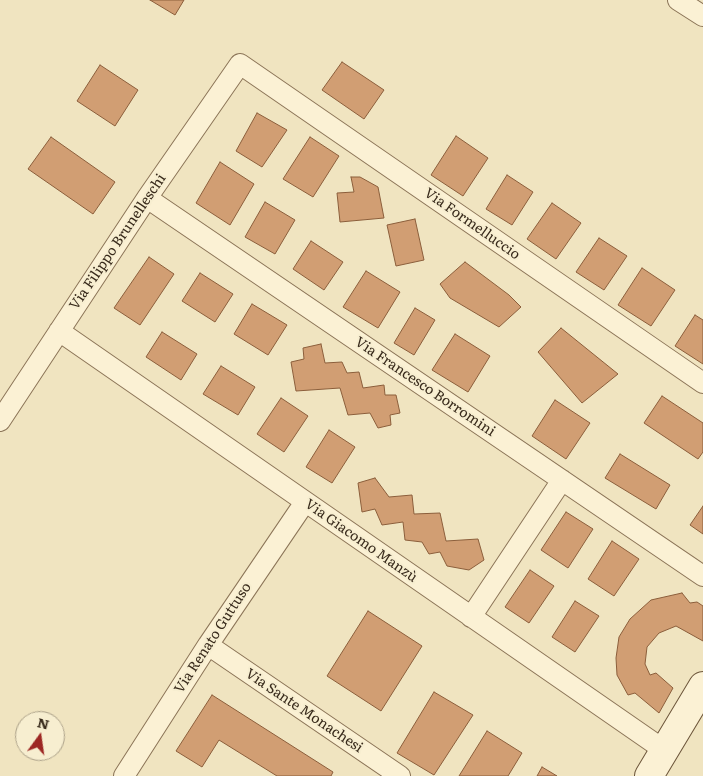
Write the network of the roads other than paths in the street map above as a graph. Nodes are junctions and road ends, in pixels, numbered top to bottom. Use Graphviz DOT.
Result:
graph roads {
  1 [pos="678,0"];
  2 [pos="703,16"];
  3 [pos="240,64"];
  4 [pos="147,198"];
  5 [pos="59,331"];
  6 [pos="703,383"];
  7 [pos="0,421"];
  8 [pos="562,480"];
  9 [pos="305,502"];
  10 [pos="703,576"];
  11 [pos="471,617"];
  12 [pos="208,645"];
  13 [pos="703,686"];
  14 [pos="664,750"];
  15 [pos="124,776"];
  16 [pos="400,776"];
  17 [pos="649,776"];
  1 -- 2 [label="street"];
  3 -- 4 [label="street, Via Filippo Brunelleschi"];
  3 -- 6 [label="street, Via Formelluccio"];
  4 -- 5 [label="street, Via Filippo Brunelleschi"];
  4 -- 8 [label="street, Via Francesco Borromini"];
  5 -- 7 [label="street, Via Filippo Brunelleschi"];
  5 -- 9 [label="street, Via Giacomo Manzù"];
  8 -- 10 [label="street, Via Francesco Borromini"];
  8 -- 11 [label="street"];
  9 -- 11 [label="street, Via Giacomo Manzù"];
  9 -- 12 [label="street, Via Renato Guttuso"];
  11 -- 14 [label="street, Via Giacomo Manzù"];
  12 -- 15 [label="street, Via Renato Guttuso"];
  12 -- 16 [label="street, Via Sante Monachesi"];
  13 -- 14 [label="street"];
  14 -- 17 [label="street"];
}
